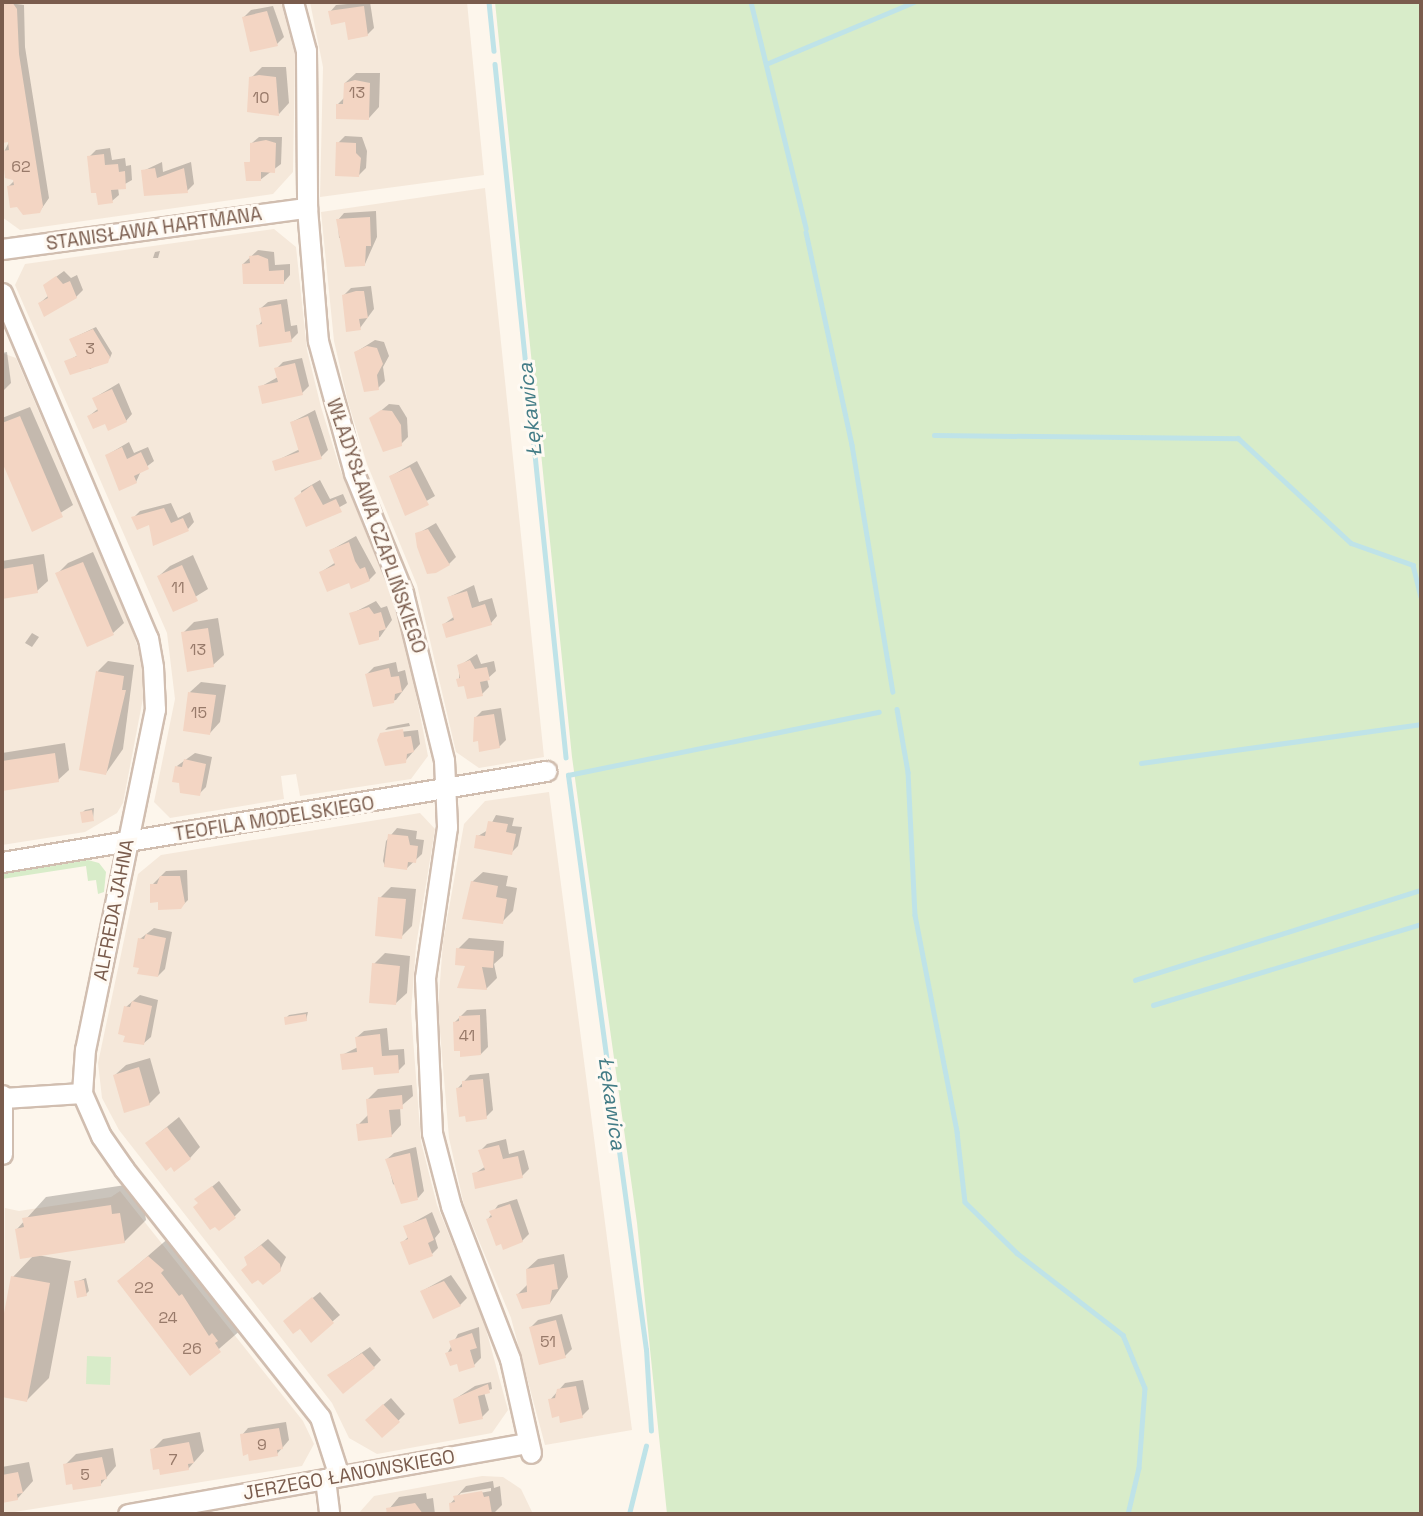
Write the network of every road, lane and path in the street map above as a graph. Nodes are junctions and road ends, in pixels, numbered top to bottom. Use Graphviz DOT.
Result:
graph roads {
  1 [pos="293,2"];
  2 [pos="307,208"];
  3 [pos="2,249"];
  4 [pos="2,293"];
  5 [pos="10,339"];
  6 [pos="546,771"];
  7 [pos="446,790"];
  8 [pos="126,844"];
  9 [pos="2,862"];
  10 [pos="82,1093"];
  11 [pos="2,1097"];
  12 [pos="2,1154"];
  13 [pos="530,1448"];
  14 [pos="332,1477"];
  15 [pos="128,1514"];
  16 [pos="329,1514"];
  1 -- 2 [label="street, WŁADYSŁAWA CZAPLIŃSKIEGO"];
  2 -- 3 [label="street, STANISŁAWA HARTMANA"];
  2 -- 7 [label="street, WŁADYSŁAWA CZAPLIŃSKIEGO"];
  4 -- 5 [label="street, ALFREDA JAHNA"];
  5 -- 8 [label="street, ALFREDA JAHNA"];
  6 -- 7 [label="street, TEOFILA MODELSKIEGO"];
  7 -- 8 [label="street, TEOFILA MODELSKIEGO"];
  7 -- 13 [label="street, WŁADYSŁAWA CZAPLIŃSKIEGO"];
  8 -- 9 [label="street, TEOFILA MODELSKIEGO"];
  8 -- 10 [label="street, ALFREDA JAHNA"];
  10 -- 11 [label="street"];
  10 -- 14 [label="street, ALFREDA JAHNA"];
  11 -- 12 [label="street"];
  13 -- 14 [label="street, JERZEGO ŁANOWSKIEGO"];
  14 -- 15 [label="street, JERZEGO ŁANOWSKIEGO"];
  14 -- 16 [label="street, ALFREDA JAHNA"];
}
